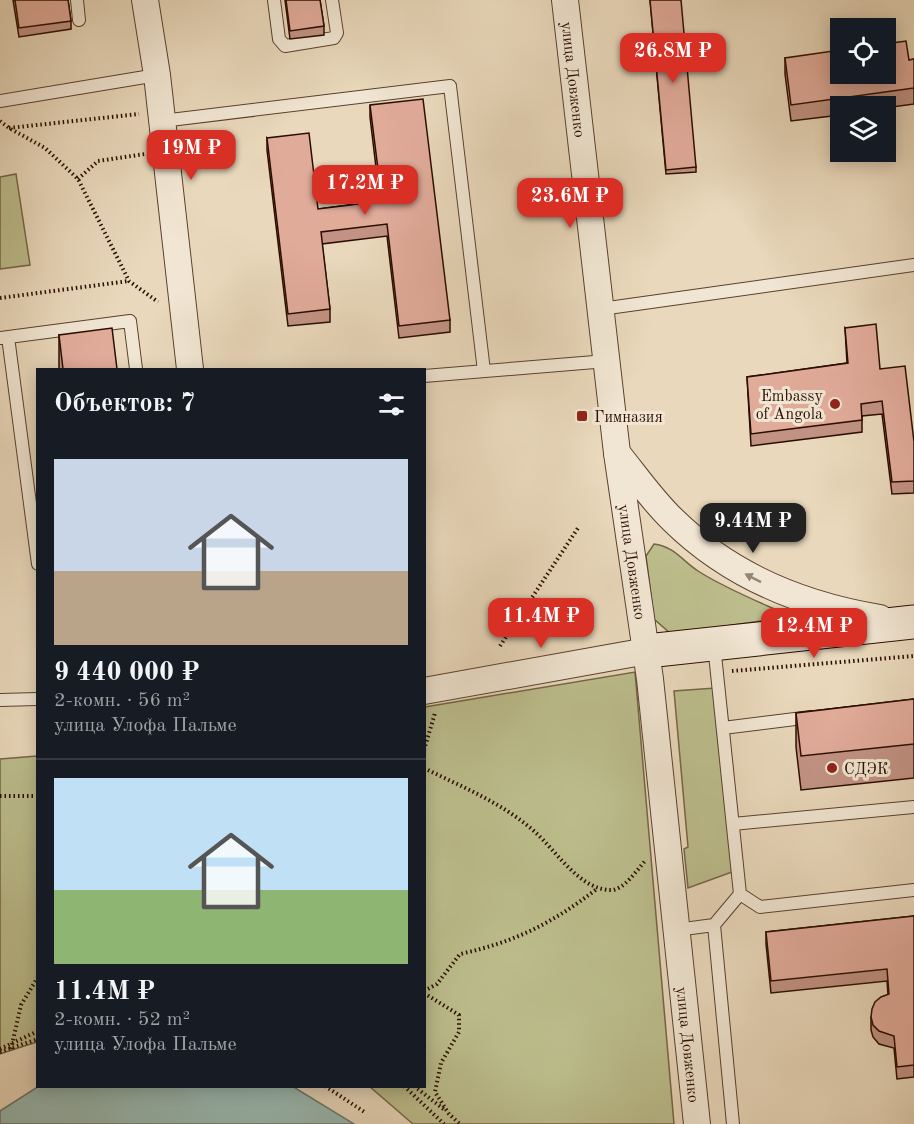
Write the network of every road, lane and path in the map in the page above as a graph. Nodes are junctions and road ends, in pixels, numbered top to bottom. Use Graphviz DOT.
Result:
graph roads {
  1 [pos="77,0"];
  2 [pos="145,0"];
  3 [pos="274,0"];
  4 [pos="332,0"];
  5 [pos="565,0"];
  6 [pos="79,20"];
  7 [pos="157,75"];
  8 [pos="0,101"];
  9 [pos="161,117"];
  10 [pos="0,120"];
  11 [pos="9,128"];
  12 [pos="165,152"];
  13 [pos="78,179"];
  14 [pos="914,266"];
  15 [pos="129,281"];
  16 [pos="0,298"];
  17 [pos="601,309"];
  18 [pos="184,320"];
  19 [pos="4,337"];
  20 [pos="607,361"];
  21 [pos="136,368"];
  22 [pos="190,368"];
  23 [pos="484,371"];
  24 [pos="426,375"];
  25 [pos="617,453"];
  26 [pos="578,528"];
  27 [pos="36,551"];
  28 [pos="911,623"];
  29 [pos="500,646"];
  30 [pos="647,651"];
  31 [pos="914,656"];
  32 [pos="720,658"];
  33 [pos="433,690"];
  34 [pos="36,699"];
  35 [pos="0,700"];
  36 [pos="824,716"];
  37 [pos="723,728"];
  38 [pos="426,737"];
  39 [pos="426,769"];
  40 [pos="0,796"];
  41 [pos="36,796"];
  42 [pos="914,807"];
  43 [pos="733,824"];
  44 [pos="652,854"];
  45 [pos="598,888"];
  46 [pos="914,890"];
  47 [pos="741,894"];
  48 [pos="714,925"];
  49 [pos="676,930"];
  50 [pos="36,981"];
  51 [pos="426,991"];
  52 [pos="426,993"];
  53 [pos="36,1032"];
  54 [pos="36,1040"];
  55 [pos="12,1046"];
  56 [pos="0,1051"];
  57 [pos="334,1088"];
  58 [pos="406,1088"];
  59 [pos="416,1088"];
  60 [pos="366,1113"];
  61 [pos="449,1114"];
  62 [pos="444,1124"];
  63 [pos="460,1124"];
  64 [pos="697,1124"];
  65 [pos="733,1124"];
  1 -- 6 [label="lane"];
  2 -- 7 [label="street"];
  3 -- 4 [label="lane"];
  5 -- 17 [label="street, улица Довженко"];
  7 -- 8 [label="lane"];
  7 -- 9 [label="street"];
  9 -- 11 [label="path"];
  9 -- 12 [label="street"];
  9 -- 23 [label="lane"];
  10 -- 11 [label="path"];
  11 -- 13 [label="path"];
  12 -- 13 [label="path"];
  12 -- 18 [label="street"];
  13 -- 15 [label="path"];
  14 -- 17 [label="lane"];
  15 -- 16 [label="path"];
  15 -- 18 [label="path"];
  17 -- 20 [label="street, улица Довженко"];
  18 -- 22 [label="street"];
  19 -- 21 [label="lane"];
  19 -- 27 [label="lane"];
  20 -- 23 [label="lane"];
  20 -- 25 [label="street, улица Довженко"];
  23 -- 24 [label="lane"];
  28 -- 25 [label="street, one-way"];
  25 -- 30 [label="street, улица Довженко"];
  26 -- 29 [label="path"];
  28 -- 32 [label="street"];
  30 -- 32 [label="street"];
  30 -- 33 [label="street"];
  30 -- 49 [label="street, улица Довженко"];
  31 -- 32 [label="path"];
  32 -- 37 [label="lane"];
  33 -- 38 [label="path"];
  34 -- 35 [label="lane"];
  36 -- 37 [label="lane"];
  37 -- 43 [label="lane"];
  39 -- 45 [label="path"];
  40 -- 41 [label="path"];
  42 -- 43 [label="lane"];
  43 -- 47 [label="lane"];
  44 -- 45 [label="path"];
  45 -- 51 [label="path"];
  46 -- 47 [label="lane"];
  47 -- 48 [label="lane"];
  48 -- 49 [label="lane"];
  48 -- 65 [label="lane"];
  49 -- 64 [label="street, улица Довженко"];
  50 -- 55 [label="path"];
  52 -- 61 [label="path"];
  53 -- 55 [label="path"];
  54 -- 55 [label="path"];
  55 -- 56 [label="path"];
  57 -- 60 [label="path"];
  58 -- 62 [label="path"];
  59 -- 61 [label="path"];
  61 -- 63 [label="path"];
}
